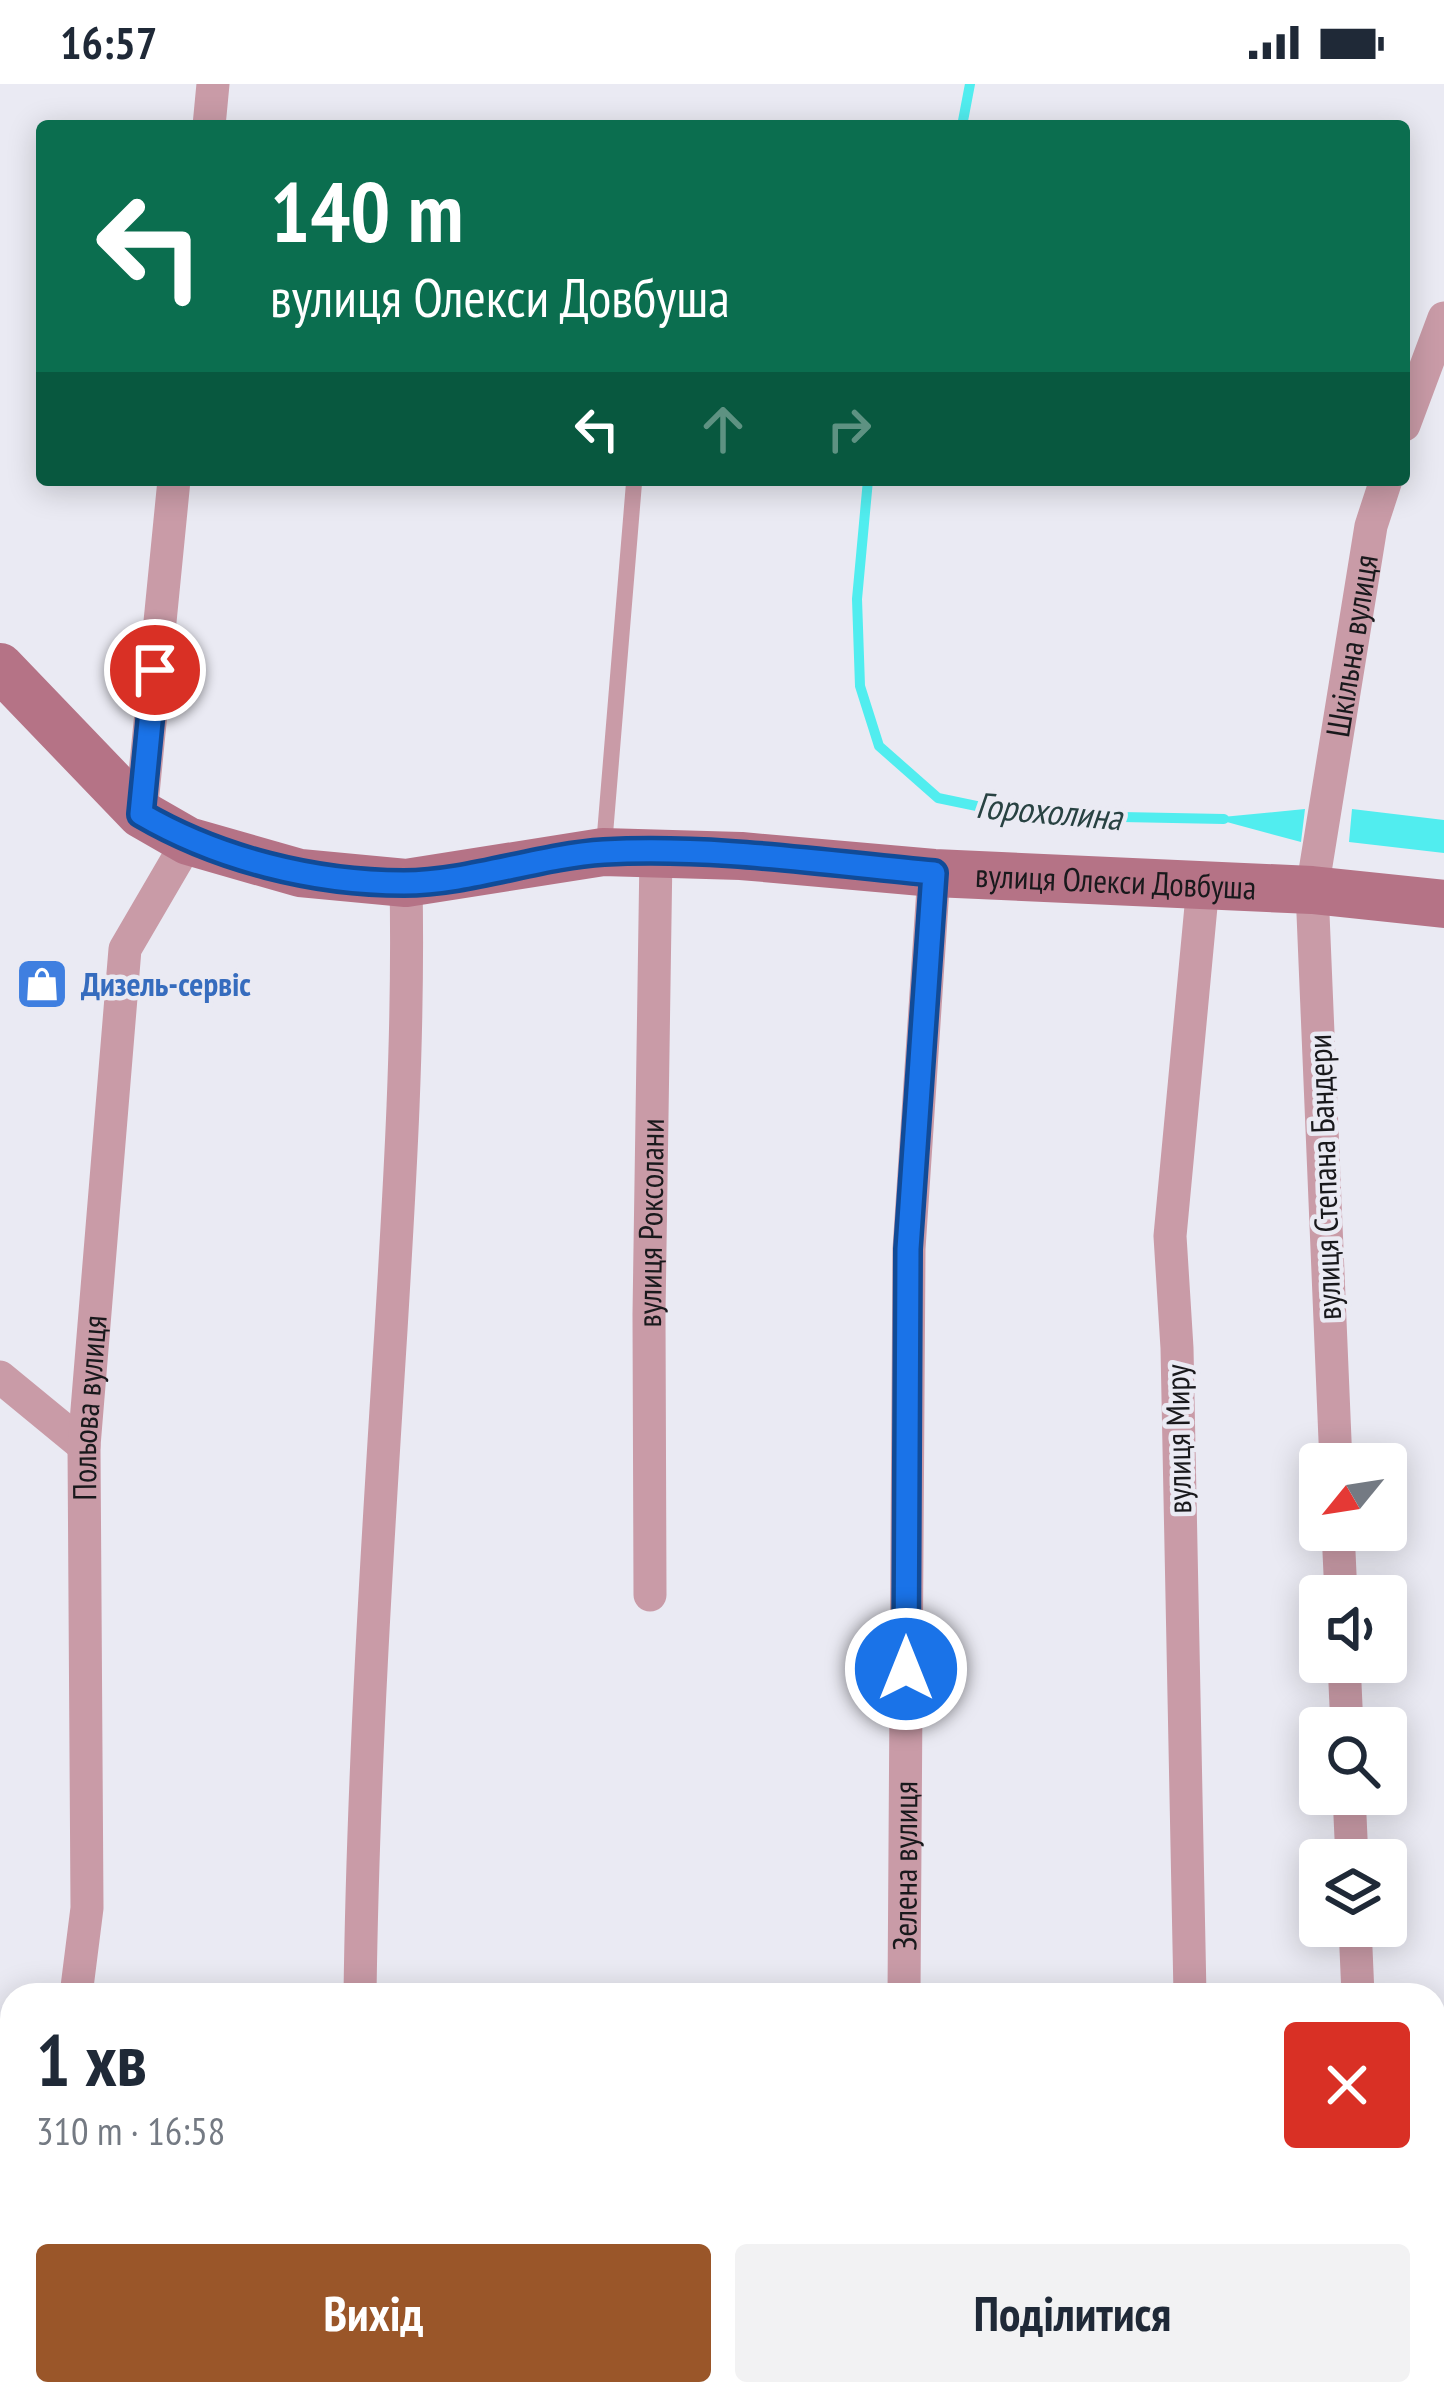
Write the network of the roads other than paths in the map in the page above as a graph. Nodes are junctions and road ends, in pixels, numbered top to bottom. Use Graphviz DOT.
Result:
graph roads {
  1 [pos="213,84"];
  2 [pos="210,120"];
  3 [pos="1444,318"];
  4 [pos="1424,363"];
  5 [pos="1410,406"];
  6 [pos="173,486"];
  7 [pos="634,486"];
  8 [pos="1384,486"];
  9 [pos="0,667"];
  10 [pos="141,814"];
  11 [pos="188,841"];
  12 [pos="603,852"];
  13 [pos="656,854"];
  14 [pos="934,873"];
  15 [pos="406,884"];
  16 [pos="1203,885"];
  17 [pos="1312,890"];
  18 [pos="1444,904"];
  19 [pos="0,1377"];
  20 [pos="1335,1443"];
  21 [pos="84,1446"];
  22 [pos="650,1595"];
  23 [pos="1356,1947"];
  24 [pos="78,1983"];
  25 [pos="360,1983"];
  26 [pos="904,1983"];
  27 [pos="1190,1983"];
  28 [pos="1357,1983"];
  1 -- 2 [label="street"];
  3 -- 4 [label="street"];
  4 -- 5 [label="street"];
  6 -- 10 [label="street"];
  7 -- 12 [label="lane"];
  8 -- 17 [label="street, Шкільна вулиця"];
  9 -- 10 [label="street, вулиця Олекси Довбуша"];
  10 -- 11 [label="street, вулиця Олекси Довбуша"];
  11 -- 15 [label="street, вулиця Олекси Довбуша"];
  11 -- 21 [label="street, Польова вулиця"];
  12 -- 13 [label="street, вулиця Олекси Довбуша"];
  12 -- 15 [label="street, вулиця Олекси Довбуша"];
  13 -- 14 [label="street, вулиця Олекси Довбуша"];
  13 -- 22 [label="street, вулиця Роксолани"];
  14 -- 16 [label="street, вулиця Олекси Довбуша"];
  14 -- 26 [label="street, Зелена вулиця"];
  15 -- 25 [label="street"];
  16 -- 17 [label="street, вулиця Олекси Довбуша"];
  16 -- 27 [label="street, вулиця Миру"];
  17 -- 18 [label="street, вулиця Олекси Довбуша"];
  17 -- 20 [label="street, вулиця Степана Бандери"];
  19 -- 21 [label="street"];
  21 -- 24 [label="street, Польова вулиця"];
  23 -- 28 [label="street"];
}
